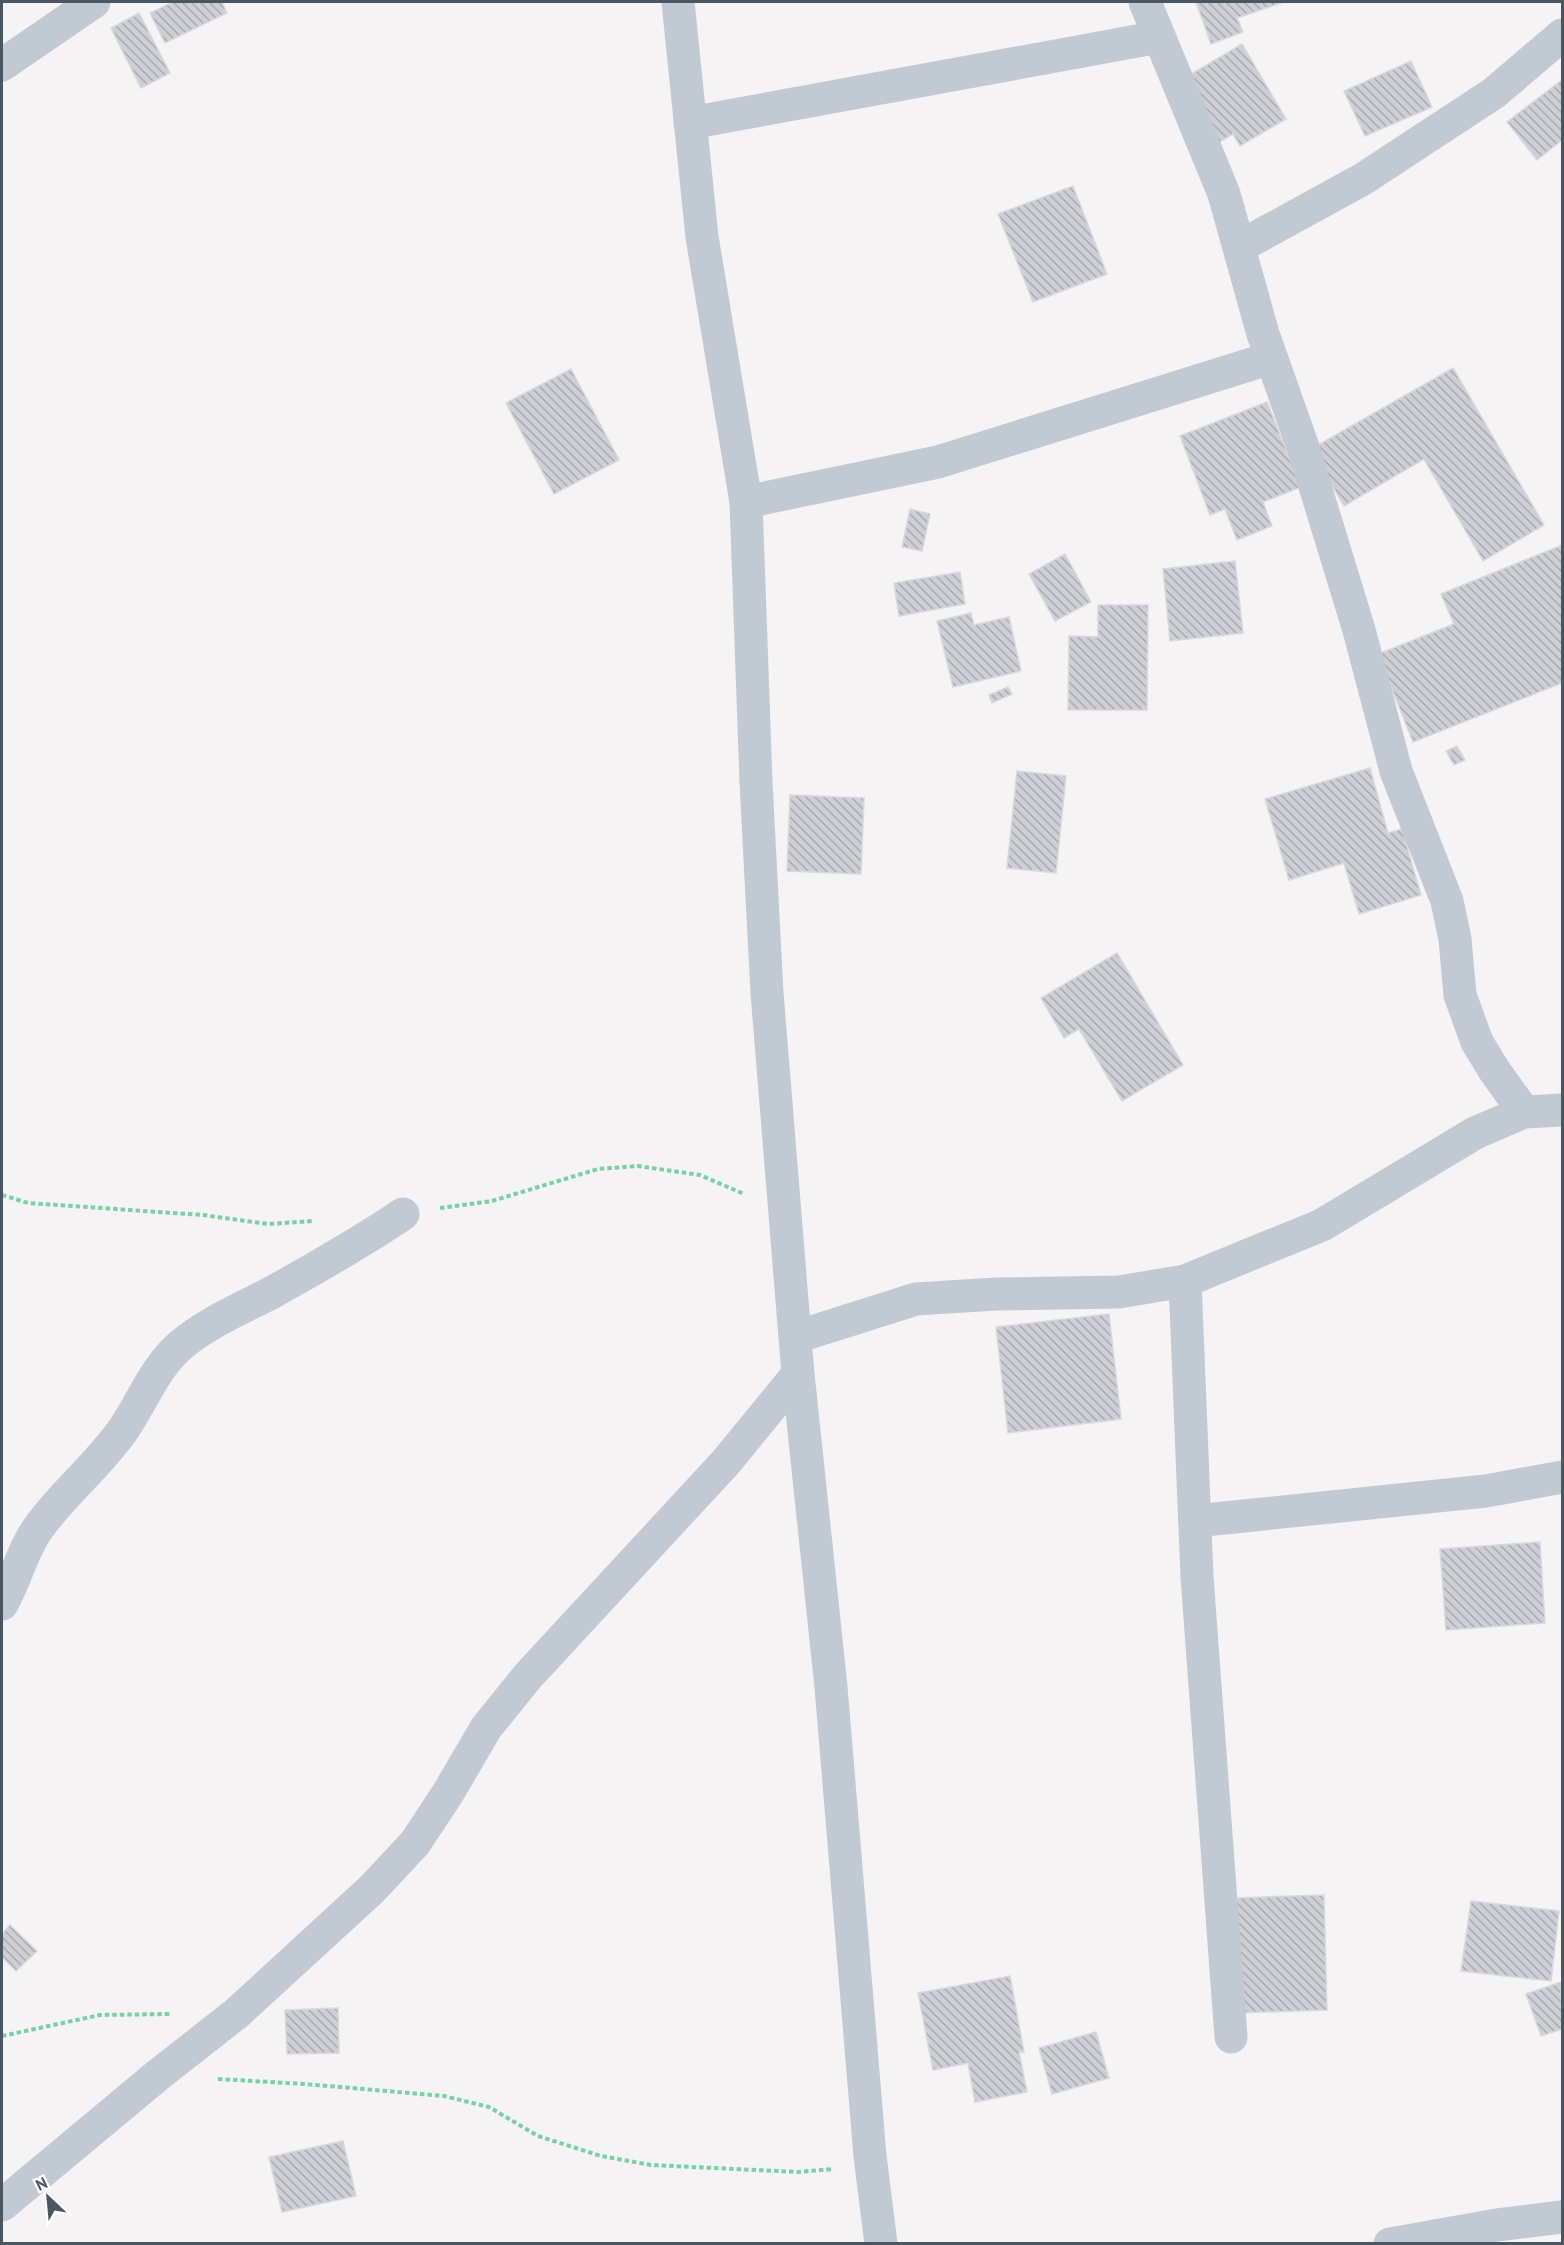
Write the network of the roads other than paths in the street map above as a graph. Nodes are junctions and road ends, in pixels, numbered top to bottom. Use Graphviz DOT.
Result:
graph roads {
  1 [pos="94,2"];
  2 [pos="678,2"];
  3 [pos="1145,2"];
  4 [pos="1563,35"];
  5 [pos="1159,37"];
  6 [pos="2,65"];
  7 [pos="690,123"];
  8 [pos="1239,247"];
  9 [pos="1271,358"];
  10 [pos="746,502"];
  11 [pos="1563,1110"];
  12 [pos="1524,1112"];
  13 [pos="403,1214"];
  14 [pos="1185,1281"];
  15 [pos="795,1337"];
  16 [pos="798,1374"];
  17 [pos="1563,1477"];
  18 [pos="1195,1521"];
  19 [pos="2,1605"];
  20 [pos="1231,2037"];
  21 [pos="2,2205"];
  22 [pos="1563,2217"];
  23 [pos="881,2244"];
  24 [pos="1390,2244"];
  1 -- 6 [label="street"];
  2 -- 7 [label="street"];
  3 -- 5 [label="street"];
  4 -- 8 [label="street"];
  5 -- 7 [label="street"];
  5 -- 8 [label="street"];
  7 -- 10 [label="street"];
  8 -- 9 [label="street"];
  9 -- 10 [label="street"];
  9 -- 12 [label="street"];
  10 -- 15 [label="street"];
  11 -- 12 [label="street"];
  12 -- 14 [label="street"];
  13 -- 19 [label="street"];
  14 -- 15 [label="street"];
  14 -- 18 [label="street"];
  15 -- 16 [label="street"];
  16 -- 21 [label="street"];
  16 -- 23 [label="street"];
  17 -- 18 [label="street"];
  18 -- 20 [label="street"];
  22 -- 24 [label="street"];
}
